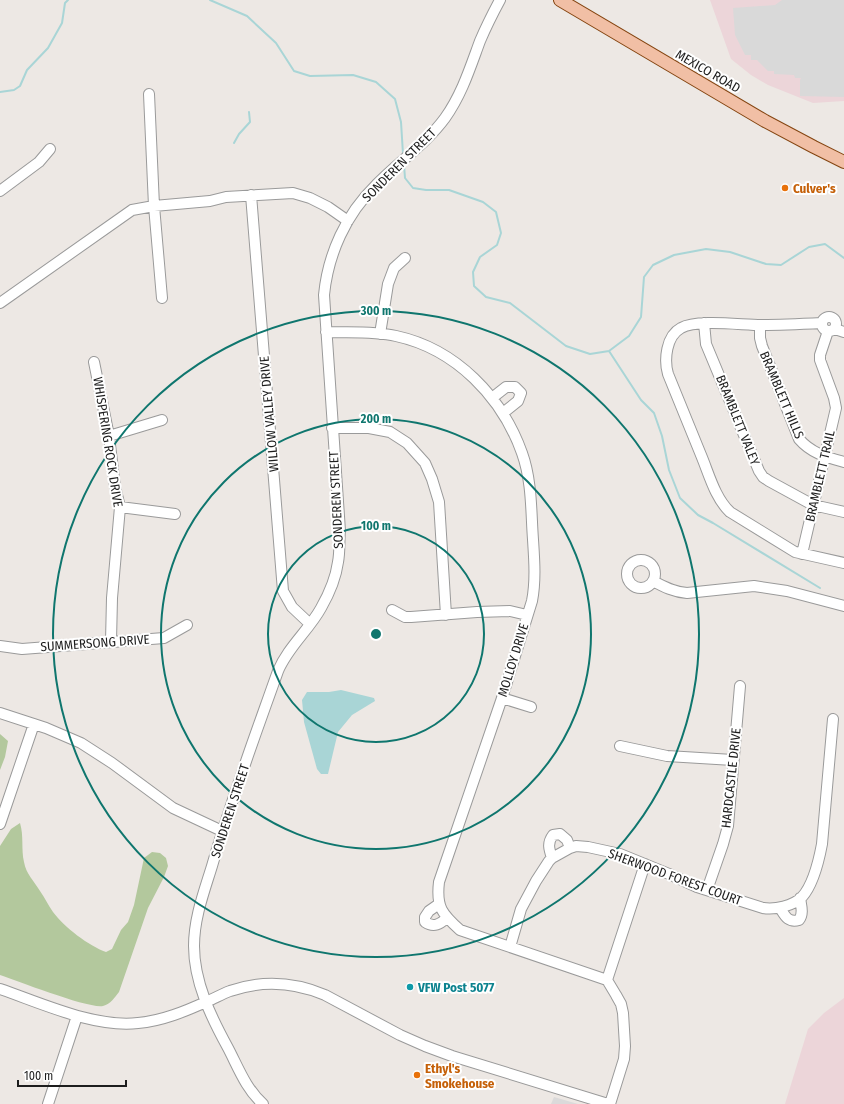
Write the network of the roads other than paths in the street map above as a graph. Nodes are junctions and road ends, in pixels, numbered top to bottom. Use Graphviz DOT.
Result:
graph roads {
  1 [pos="500,0"];
  2 [pos="560,0"];
  3 [pos="149,94"];
  4 [pos="50,149"];
  5 [pos="844,162"];
  6 [pos="0,191"];
  7 [pos="251,195"];
  8 [pos="154,206"];
  9 [pos="348,221"];
  10 [pos="405,258"];
  11 [pos="162,298"];
  12 [pos="0,303"];
  13 [pos="704,324"];
  14 [pos="760,325"];
  15 [pos="835,327"];
  16 [pos="326,332"];
  17 [pos="380,334"];
  18 [pos="94,362"];
  19 [pos="492,398"];
  20 [pos="503,413"];
  21 [pos="162,420"];
  22 [pos="332,428"];
  23 [pos="109,436"];
  24 [pos="824,457"];
  25 [pos="844,462"];
  26 [pos="813,505"];
  27 [pos="120,508"];
  28 [pos="844,512"];
  29 [pos="175,514"];
  30 [pos="802,554"];
  31 [pos="844,563"];
  32 [pos="653,581"];
  33 [pos="844,606"];
  34 [pos="392,610"];
  35 [pos="446,615"];
  36 [pos="527,615"];
  37 [pos="310,624"];
  38 [pos="186,625"];
  39 [pos="111,642"];
  40 [pos="0,646"];
  41 [pos="740,686"];
  42 [pos="502,698"];
  43 [pos="531,707"];
  44 [pos="0,713"];
  45 [pos="833,719"];
  46 [pos="34,724"];
  47 [pos="620,746"];
  48 [pos="733,760"];
  49 [pos="0,824"];
  50 [pos="222,831"];
  51 [pos="570,848"];
  52 [pos="552,858"];
  53 [pos="645,864"];
  54 [pos="707,890"];
  55 [pos="800,898"];
  56 [pos="439,904"];
  57 [pos="780,908"];
  58 [pos="447,918"];
  59 [pos="510,947"];
  60 [pos="607,980"];
  61 [pos="0,989"];
  62 [pos="206,1002"];
  63 [pos="77,1016"];
  64 [pos="48,1104"];
  65 [pos="263,1104"];
  66 [pos="609,1104"];
  1 -- 9 [label="street, SONDEREN STREET"];
  2 -- 5 [label="main road, MEXICO ROAD"];
  3 -- 8 [label="street"];
  4 -- 6 [label="street"];
  7 -- 8 [label="street"];
  7 -- 9 [label="street"];
  7 -- 37 [label="street, WILLOW VALLEY DRIVE"];
  8 -- 11 [label="street"];
  8 -- 12 [label="street"];
  9 -- 16 [label="street, SONDEREN STREET"];
  10 -- 17 [label="street"];
  13 -- 14 [label="street"];
  13 -- 26 [label="street, BRAMBLETT VALEY"];
  13 -- 30 [label="street"];
  14 -- 15 [label="street"];
  14 -- 24 [label="street, BRAMBLETT HILLS"];
  15 -- 24 [label="street, BRAMBLETT TRAIL"];
  16 -- 17 [label="street, MOLLOY DRIVE"];
  16 -- 22 [label="street, SONDEREN STREET"];
  17 -- 19 [label="street, MOLLOY DRIVE"];
  18 -- 23 [label="street, WHISPERING ROCK DRIVE"];
  19 -- 20 [label="street, MOLLOY DRIVE"];
  19 -- 20 [label="street"];
  20 -- 36 [label="street, MOLLOY DRIVE"];
  21 -- 23 [label="street"];
  22 -- 35 [label="street"];
  22 -- 37 [label="street, SONDEREN STREET"];
  23 -- 27 [label="street, WHISPERING ROCK DRIVE"];
  24 -- 25 [label="street, BRAMBLETT HILLS"];
  24 -- 26 [label="street, BRAMBLETT TRAIL"];
  26 -- 28 [label="street, BRAMBLETT VALEY"];
  26 -- 30 [label="street, BRAMBLETT TRAIL"];
  27 -- 29 [label="street"];
  27 -- 39 [label="street, WHISPERING ROCK DRIVE"];
  30 -- 31 [label="street"];
  32 -- 33 [label="street"];
  34 -- 35 [label="street"];
  35 -- 36 [label="street"];
  36 -- 42 [label="street, MOLLOY DRIVE"];
  37 -- 50 [label="street, SONDEREN STREET"];
  38 -- 39 [label="street, SUMMERSONG DRIVE"];
  39 -- 40 [label="street, SUMMERSONG DRIVE"];
  41 -- 48 [label="street, HARDCASTLE DRIVE"];
  42 -- 43 [label="street"];
  42 -- 56 [label="street, MOLLOY DRIVE"];
  44 -- 46 [label="street"];
  45 -- 55 [label="street, SHERWOOD FOREST COURT"];
  46 -- 49 [label="street"];
  46 -- 50 [label="street"];
  47 -- 48 [label="street"];
  48 -- 54 [label="street, HARDCASTLE DRIVE"];
  50 -- 62 [label="street, SONDEREN STREET"];
  51 -- 52 [label="street, SHERWOOD FOREST COURT"];
  51 -- 52 [label="street"];
  51 -- 53 [label="street, SHERWOOD FOREST COURT"];
  52 -- 59 [label="street, SHERWOOD FOREST COURT"];
  53 -- 54 [label="street, SHERWOOD FOREST COURT"];
  53 -- 60 [label="street"];
  54 -- 57 [label="street, SHERWOOD FOREST COURT"];
  55 -- 57 [label="street, SHERWOOD FOREST COURT"];
  55 -- 57 [label="street"];
  56 -- 58 [label="street, MOLLOY DRIVE"];
  56 -- 58 [label="street"];
  58 -- 59 [label="street, MOLLOY DRIVE"];
  59 -- 60 [label="street, MOLLOY DRIVE"];
  60 -- 66 [label="street"];
  61 -- 63 [label="street"];
  62 -- 63 [label="street"];
  62 -- 65 [label="street, SONDEREN STREET"];
  62 -- 66 [label="street"];
  63 -- 64 [label="street"];
}
